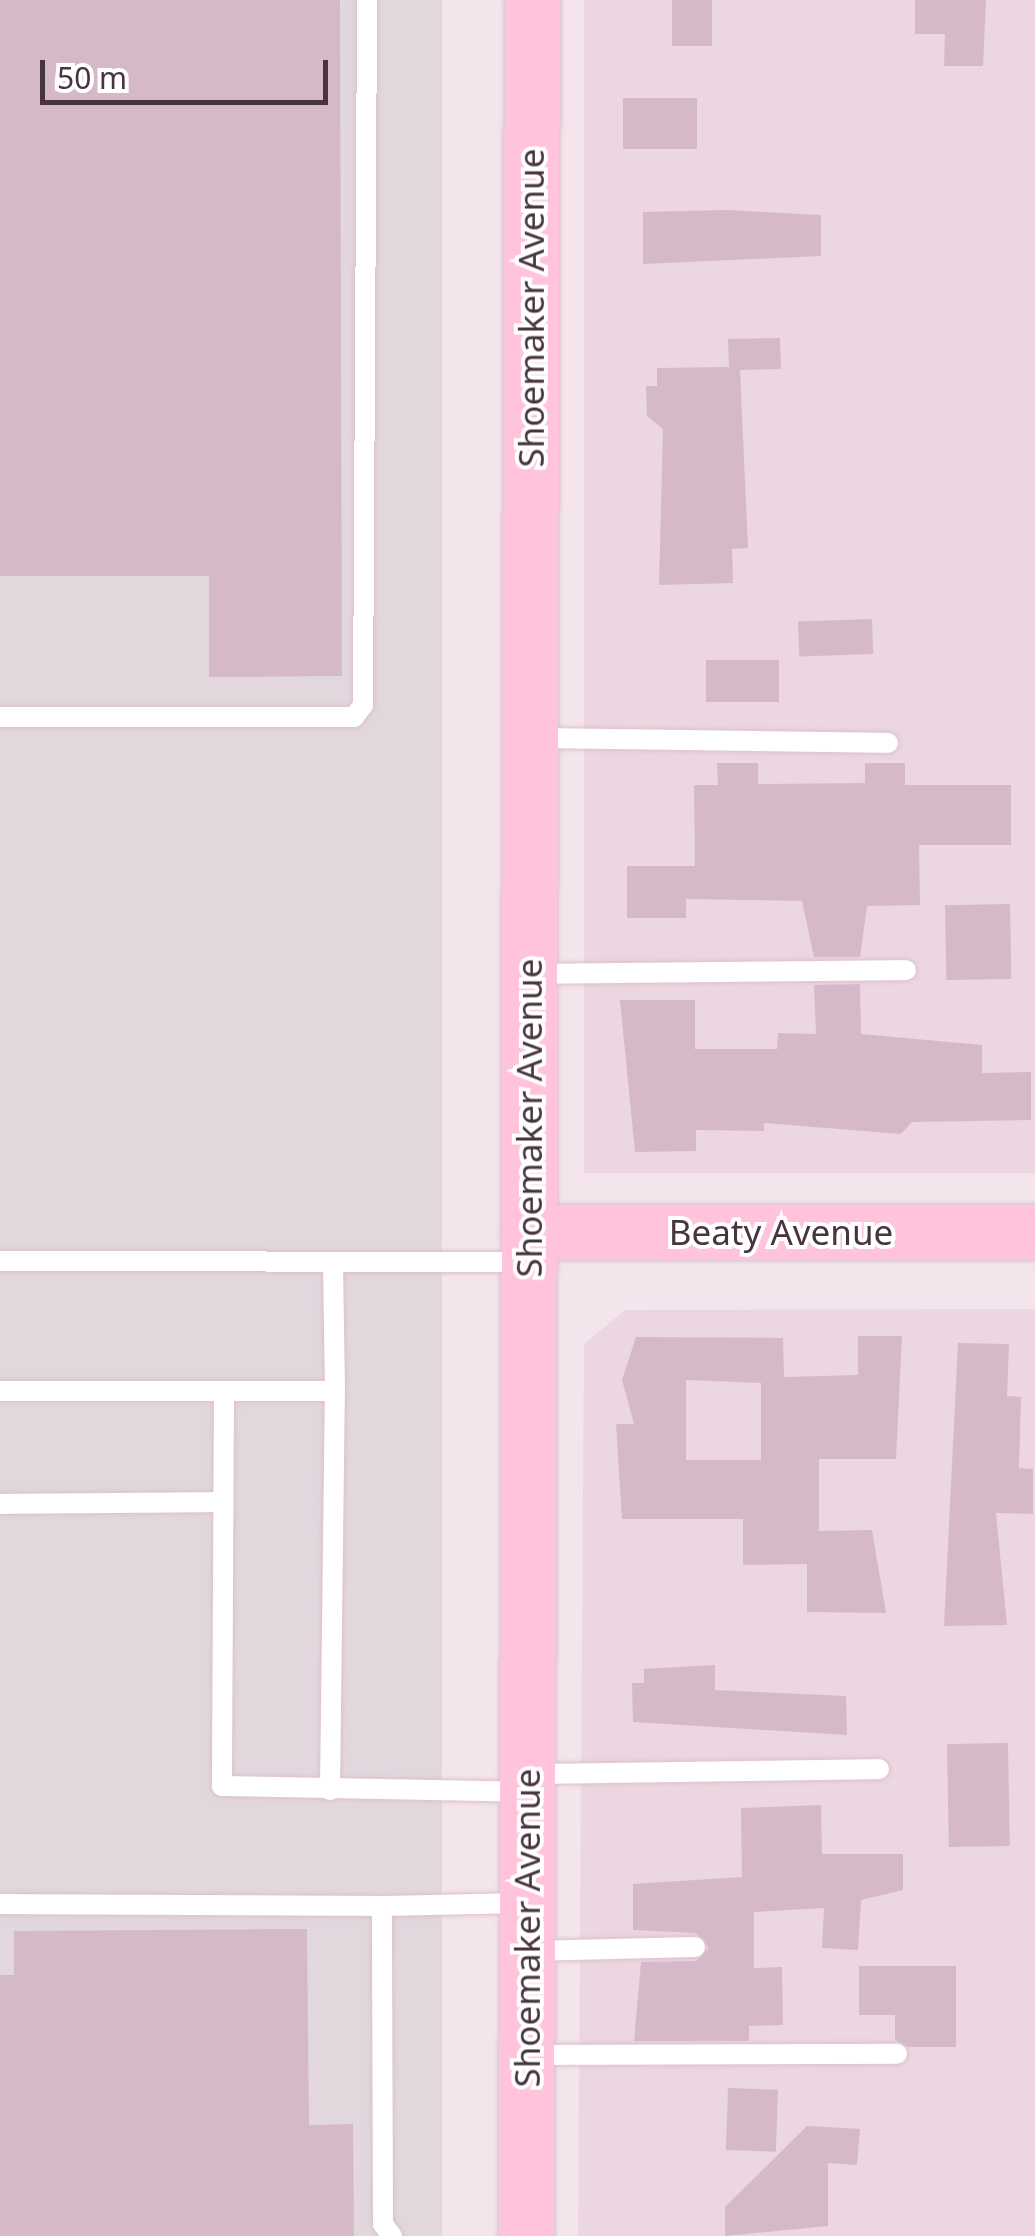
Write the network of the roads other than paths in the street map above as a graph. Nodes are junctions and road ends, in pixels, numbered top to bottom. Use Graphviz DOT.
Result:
graph roads {
  1 [pos="366,0"];
  2 [pos="532,0"];
  3 [pos="0,718"];
  4 [pos="530,738"];
  5 [pos="888,743"];
  6 [pos="906,970"];
  7 [pos="529,974"];
  8 [pos="1035,1232"];
  9 [pos="528,1247"];
  10 [pos="0,1261"];
  11 [pos="334,1262"];
  12 [pos="0,1390"];
  13 [pos="335,1391"];
  14 [pos="224,1392"];
  15 [pos="223,1502"];
  16 [pos="0,1504"];
  17 [pos="879,1770"];
  18 [pos="528,1783"];
  19 [pos="330,1790"];
  20 [pos="0,1904"];
  21 [pos="382,1906"];
  22 [pos="527,1927"];
  23 [pos="695,1947"];
  24 [pos="897,2054"];
  25 [pos="527,2056"];
  26 [pos="392,2236"];
  27 [pos="526,2236"];
  1 -- 3 [label="lane"];
  2 -- 4 [label="main road, Shoemaker Avenue"];
  4 -- 5 [label="lane"];
  4 -- 7 [label="main road, Shoemaker Avenue"];
  6 -- 7 [label="lane"];
  7 -- 9 [label="main road, Shoemaker Avenue"];
  8 -- 9 [label="main road, Beaty Avenue"];
  9 -- 11 [label="lane"];
  9 -- 18 [label="main road, Shoemaker Avenue"];
  10 -- 11 [label="lane"];
  11 -- 13 [label="lane"];
  12 -- 14 [label="lane"];
  13 -- 14 [label="lane"];
  13 -- 19 [label="lane"];
  14 -- 15 [label="lane"];
  15 -- 16 [label="lane"];
  15 -- 19 [label="lane"];
  17 -- 18 [label="lane"];
  18 -- 19 [label="lane"];
  18 -- 22 [label="main road, Shoemaker Avenue"];
  20 -- 21 [label="lane"];
  21 -- 22 [label="lane"];
  21 -- 26 [label="lane"];
  22 -- 23 [label="lane"];
  22 -- 25 [label="main road, Shoemaker Avenue"];
  24 -- 25 [label="lane"];
  25 -- 27 [label="main road, Shoemaker Avenue"];
}
